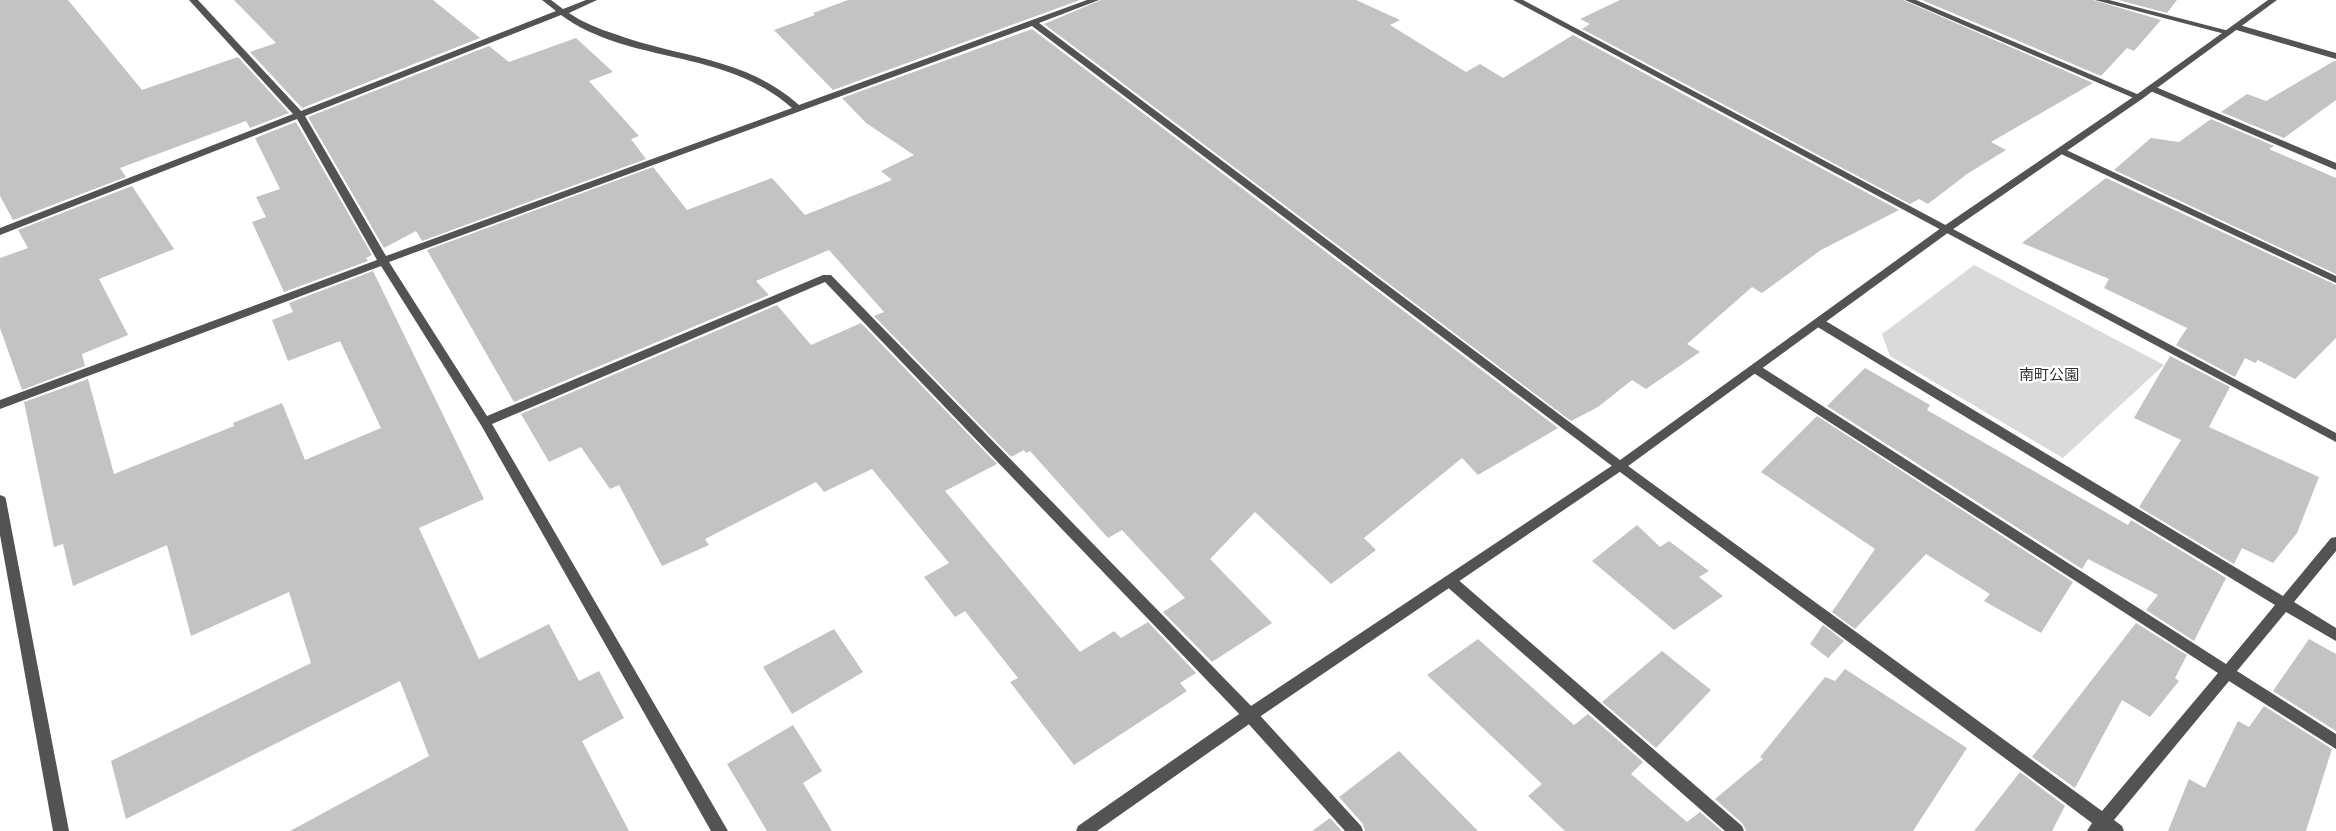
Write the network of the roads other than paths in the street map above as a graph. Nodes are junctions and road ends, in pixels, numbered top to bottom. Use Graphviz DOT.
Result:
graph roads {
  1 [pos="193,0"];
  2 [pos="546,0"];
  3 [pos="593,0"];
  4 [pos="1095,0"];
  5 [pos="1517,0"];
  6 [pos="1909,0"];
  7 [pos="2099,0"];
  8 [pos="2273,0"];
  9 [pos="560,12"];
  10 [pos="1033,23"];
  11 [pos="2233,29"];
  12 [pos="2336,56"];
  13 [pos="2151,88"];
  14 [pos="2139,97"];
  15 [pos="798,109"];
  16 [pos="300,116"];
  17 [pos="2062,151"];
  18 [pos="2336,167"];
  19 [pos="1945,230"];
  20 [pos="0,232"];
  21 [pos="382,261"];
  22 [pos="2336,280"];
  23 [pos="1820,323"];
  24 [pos="1756,369"];
  25 [pos="0,405"];
  26 [pos="485,422"];
  27 [pos="2336,438"];
  28 [pos="1620,466"];
  29 [pos="0,500"];
  30 [pos="2336,542"];
  31 [pos="1450,581"];
  32 [pos="2284,604"];
  33 [pos="2336,635"];
  34 [pos="2228,672"];
  35 [pos="1250,715"];
  36 [pos="2336,742"];
  37 [pos="2099,826"];
  38 [pos="61,831"];
  39 [pos="720,831"];
  40 [pos="1084,831"];
  41 [pos="1355,831"];
  42 [pos="1736,831"];
  43 [pos="2116,831"];
  1 -- 16 [label="street"];
  2 -- 9 [label="street"];
  3 -- 9 [label="street"];
  4 -- 10 [label="street"];
  5 -- 19 [label="street"];
  6 -- 14 [label="street"];
  7 -- 11 [label="street"];
  8 -- 11 [label="street"];
  9 -- 15 [label="street"];
  9 -- 16 [label="street"];
  10 -- 15 [label="street"];
  10 -- 28 [label="street"];
  11 -- 12 [label="street"];
  11 -- 13 [label="street"];
  13 -- 14 [label="street"];
  13 -- 18 [label="street"];
  14 -- 17 [label="street"];
  15 -- 21 [label="street"];
  16 -- 20 [label="street"];
  16 -- 21 [label="street"];
  17 -- 19 [label="street"];
  17 -- 22 [label="street"];
  19 -- 23 [label="street"];
  19 -- 27 [label="street"];
  21 -- 25 [label="street"];
  21 -- 26 [label="street"];
  23 -- 24 [label="street"];
  23 -- 32 [label="street"];
  24 -- 28 [label="street"];
  24 -- 34 [label="street"];
  26 -- 35 [label="street"];
  26 -- 39 [label="street"];
  28 -- 31 [label="street"];
  28 -- 37 [label="street"];
  29 -- 38 [label="street"];
  30 -- 32 [label="street"];
  31 -- 35 [label="street"];
  31 -- 42 [label="street"];
  32 -- 33 [label="street"];
  32 -- 34 [label="street"];
  34 -- 36 [label="street"];
  34 -- 37 [label="street"];
  35 -- 40 [label="street"];
  35 -- 41 [label="street"];
  37 -- 43 [label="street"];
}
